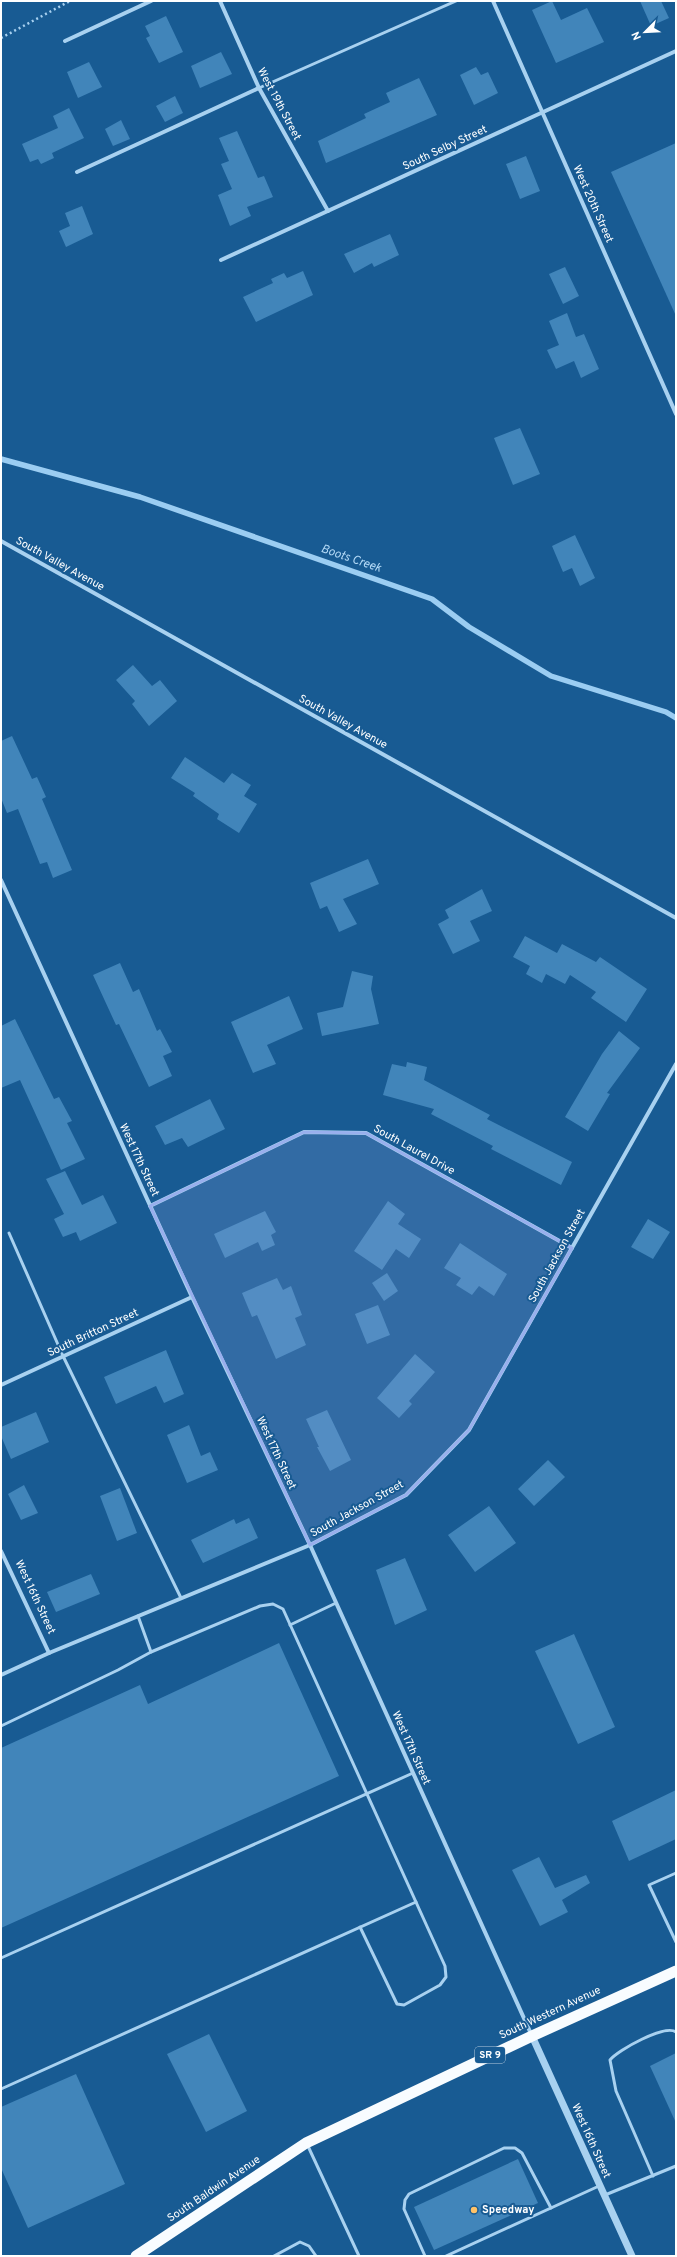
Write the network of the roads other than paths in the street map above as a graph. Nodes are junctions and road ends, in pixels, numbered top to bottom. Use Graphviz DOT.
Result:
graph roads {
  1 [pos="151,1"];
  2 [pos="220,1"];
  3 [pos="456,1"];
  4 [pos="493,1"];
  5 [pos="65,41"];
  6 [pos="676,51"];
  7 [pos="259,88"];
  8 [pos="543,112"];
  9 [pos="77,172"];
  10 [pos="328,211"];
  11 [pos="221,260"];
  12 [pos="676,414"];
  13 [pos="1,541"];
  14 [pos="1,880"];
  15 [pos="676,918"];
  16 [pos="676,1064"];
  17 [pos="150,1206"];
  18 [pos="9,1233"];
  19 [pos="572,1248"];
  20 [pos="192,1297"];
  21 [pos="64,1356"];
  22 [pos="1,1385"];
  23 [pos="310,1545"];
  24 [pos="1,1551"];
  25 [pos="181,1598"];
  26 [pos="336,1603"];
  27 [pos="138,1616"];
  28 [pos="290,1625"];
  29 [pos="151,1652"];
  30 [pos="49,1653"];
  31 [pos="1,1675"];
  32 [pos="1,1726"];
  33 [pos="413,1773"];
  34 [pos="366,1793"];
  35 [pos="676,1873"];
  36 [pos="416,1902"];
  37 [pos="360,1927"];
  38 [pos="676,1942"];
  39 [pos="1,1958"];
  40 [pos="676,1971"];
  41 [pos="676,2032"];
  42 [pos="532,2036"];
  43 [pos="1,2089"];
  44 [pos="306,2143"];
  45 [pos="676,2166"];
  46 [pos="653,2176"];
  47 [pos="599,2186"];
  48 [pos="604,2196"];
  49 [pos="551,2208"];
  50 [pos="136,2256"];
  51 [pos="274,2256"];
  52 [pos="316,2256"];
  53 [pos="359,2256"];
  54 [pos="424,2256"];
  55 [pos="446,2256"];
  56 [pos="632,2256"];
  1 -- 5 [label="street"];
  2 -- 7 [label="street, West 19th Street"];
  3 -- 7 [label="lane"];
  4 -- 8 [label="street, West 20th Street"];
  6 -- 8 [label="street, South Selby Street"];
  7 -- 9 [label="street"];
  7 -- 10 [label="street, West 19th Street"];
  8 -- 10 [label="street, South Selby Street"];
  8 -- 12 [label="street, West 20th Street"];
  10 -- 11 [label="street, South Selby Street"];
  13 -- 15 [label="street, South Valley Avenue"];
  14 -- 17 [label="street, West 17th Street"];
  16 -- 19 [label="street, South Jackson Street"];
  17 -- 19 [label="street, South Laurel Drive"];
  17 -- 20 [label="street, West 17th Street"];
  18 -- 21 [label="lane"];
  19 -- 23 [label="street, South Jackson Street"];
  20 -- 21 [label="street, South Britton Street"];
  20 -- 23 [label="street, West 17th Street"];
  21 -- 22 [label="street, South Britton Street"];
  21 -- 25 [label="lane"];
  23 -- 25 [label="street, South Jackson Street"];
  23 -- 26 [label="street, West 17th Street"];
  24 -- 30 [label="street, West 16th Street"];
  25 -- 27 [label="street, South Jackson Street"];
  26 -- 28 [label="lane"];
  26 -- 33 [label="street, West 17th Street"];
  27 -- 29 [label="lane"];
  27 -- 30 [label="street, South Jackson Street"];
  28 -- 29 [label="lane"];
  28 -- 34 [label="lane"];
  29 -- 32 [label="lane"];
  30 -- 31 [label="street, South Jackson Street"];
  33 -- 34 [label="lane"];
  33 -- 42 [label="street, West 17th Street"];
  34 -- 36 [label="lane"];
  34 -- 39 [label="lane"];
  35 -- 38 [label="lane"];
  36 -- 37 [label="lane"];
  36 -- 37 [label="lane"];
  37 -- 43 [label="lane"];
  40 -- 42 [label="highway, South Western Avenue / SR 9"];
  41 -- 46 [label="lane"];
  42 -- 44 [label="highway, South Western Avenue / SR 9"];
  42 -- 47 [label="street, West 16th Street"];
  44 -- 50 [label="highway, South Baldwin Avenue / SR 9"];
  44 -- 53 [label="lane"];
  45 -- 46 [label="lane"];
  46 -- 48 [label="lane"];
  47 -- 48 [label="street, West 16th Street"];
  47 -- 49 [label="lane"];
  48 -- 56 [label="street, West 16th Street"];
  49 -- 54 [label="lane"];
  49 -- 55 [label="lane"];
  51 -- 52 [label="lane"];
}
